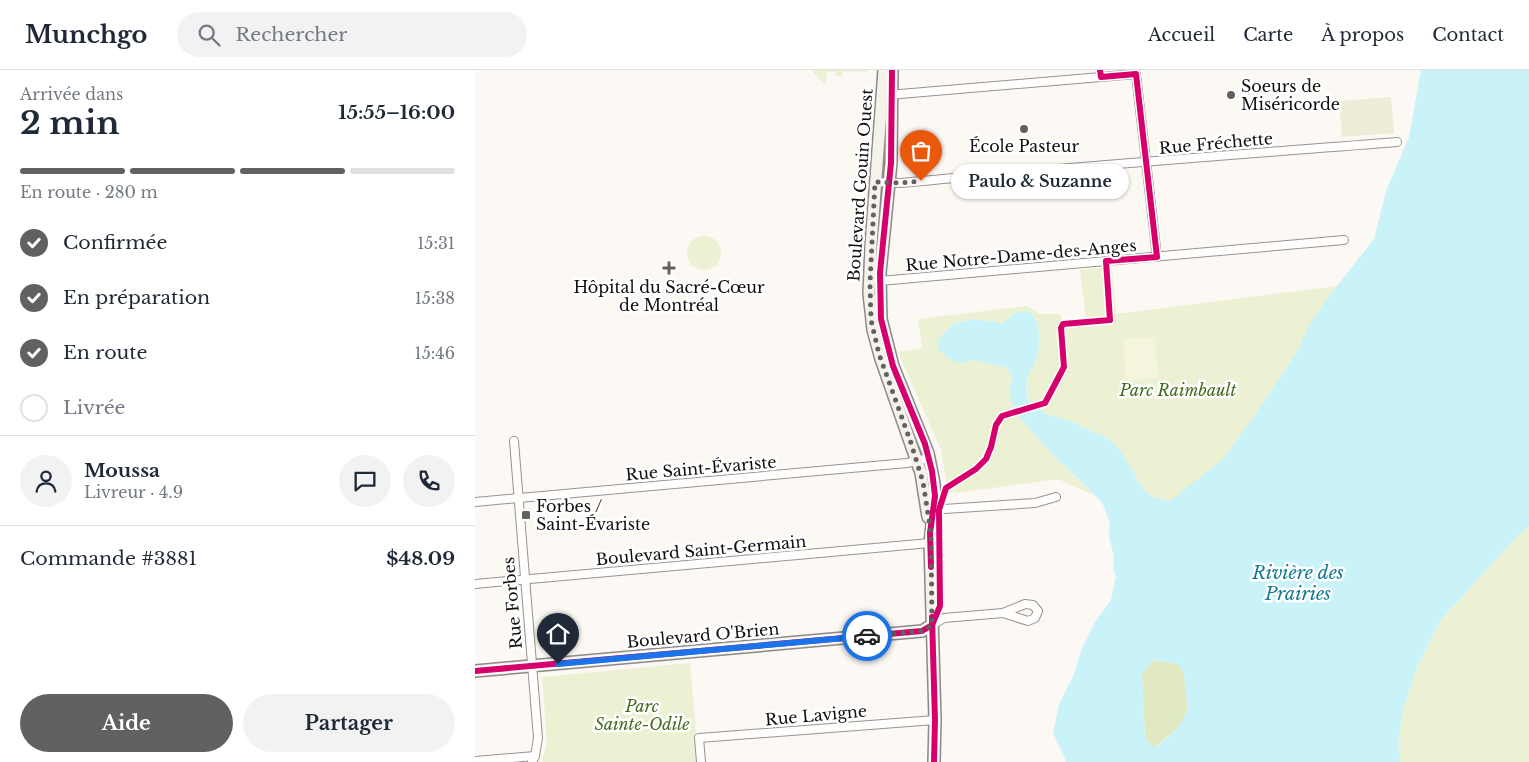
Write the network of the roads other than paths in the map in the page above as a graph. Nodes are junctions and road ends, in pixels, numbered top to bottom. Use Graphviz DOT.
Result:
graph roads {
  1 [pos="884,70"];
  2 [pos="892,70"];
  3 [pos="1101,74"];
  4 [pos="887,95"];
  5 [pos="1397,142"];
  6 [pos="1146,162"];
  7 [pos="875,182"];
  8 [pos="888,183"];
  9 [pos="1344,240"];
  10 [pos="1157,257"];
  11 [pos="880,281"];
  12 [pos="514,442"];
  13 [pos="929,458"];
  14 [pos="917,461"];
  15 [pos="1056,497"];
  16 [pos="518,498"];
  17 [pos="475,502"];
  18 [pos="930,510"];
  19 [pos="931,538"];
  20 [pos="524,580"];
  21 [pos="475,584"];
  22 [pos="1003,614"];
  23 [pos="932,625"];
  24 [pos="531,666"];
  25 [pos="475,671"];
  26 [pos="935,720"];
  27 [pos="534,759"];
  28 [pos="511,760"];
  29 [pos="475,761"];
  30 [pos="701,762"];
  31 [pos="934,762"];
  1 -- 4 [label="street, Boulevard Gouin Ouest"];
  2 -- 4 [label="street, Boulevard Gouin Ouest"];
  3 -- 4 [label="street"];
  3 -- 6 [label="street"];
  4 -- 7 [label="street, Boulevard Gouin Ouest"];
  4 -- 8 [label="street, Boulevard Gouin Ouest"];
  5 -- 6 [label="street, Rue Fréchette"];
  6 -- 8 [label="street, Rue Fréchette"];
  6 -- 10 [label="street"];
  7 -- 8 [label="street, Rue Fréchette"];
  7 -- 14 [label="street, Boulevard Gouin Ouest"];
  8 -- 11 [label="street, Boulevard Gouin Ouest"];
  9 -- 10 [label="street, Rue Notre-Dame-des-Anges"];
  10 -- 11 [label="street, Rue Notre-Dame-des-Anges"];
  11 -- 13 [label="street, Boulevard Gouin Ouest"];
  12 -- 16 [label="street, Rue Forbes"];
  13 -- 14 [label="street, Rue Saint-Évariste"];
  13 -- 18 [label="street, Boulevard Gouin Ouest"];
  14 -- 16 [label="street, Rue Saint-Évariste"];
  14 -- 18 [label="street, Boulevard Gouin Ouest"];
  15 -- 18 [label="street"];
  16 -- 17 [label="street, Rue Saint-Évariste"];
  16 -- 20 [label="street, Rue Forbes"];
  18 -- 19 [label="street, Boulevard Gouin Ouest"];
  19 -- 20 [label="street, Boulevard Saint-Germain"];
  19 -- 23 [label="street, Boulevard Gouin Ouest"];
  20 -- 21 [label="street, Boulevard Saint-Germain"];
  20 -- 24 [label="street, Rue Forbes"];
  22 -- 23 [label="street"];
  23 -- 24 [label="street, Boulevard O'Brien"];
  23 -- 26 [label="street, Boulevard Gouin Ouest"];
  24 -- 25 [label="street, Boulevard O'Brien"];
  24 -- 27 [label="street, Rue Forbes"];
  26 -- 30 [label="street, Rue Lavigne"];
  26 -- 31 [label="street, Boulevard Gouin Ouest"];
  27 -- 28 [label="street"];
  28 -- 29 [label="street"];
}
